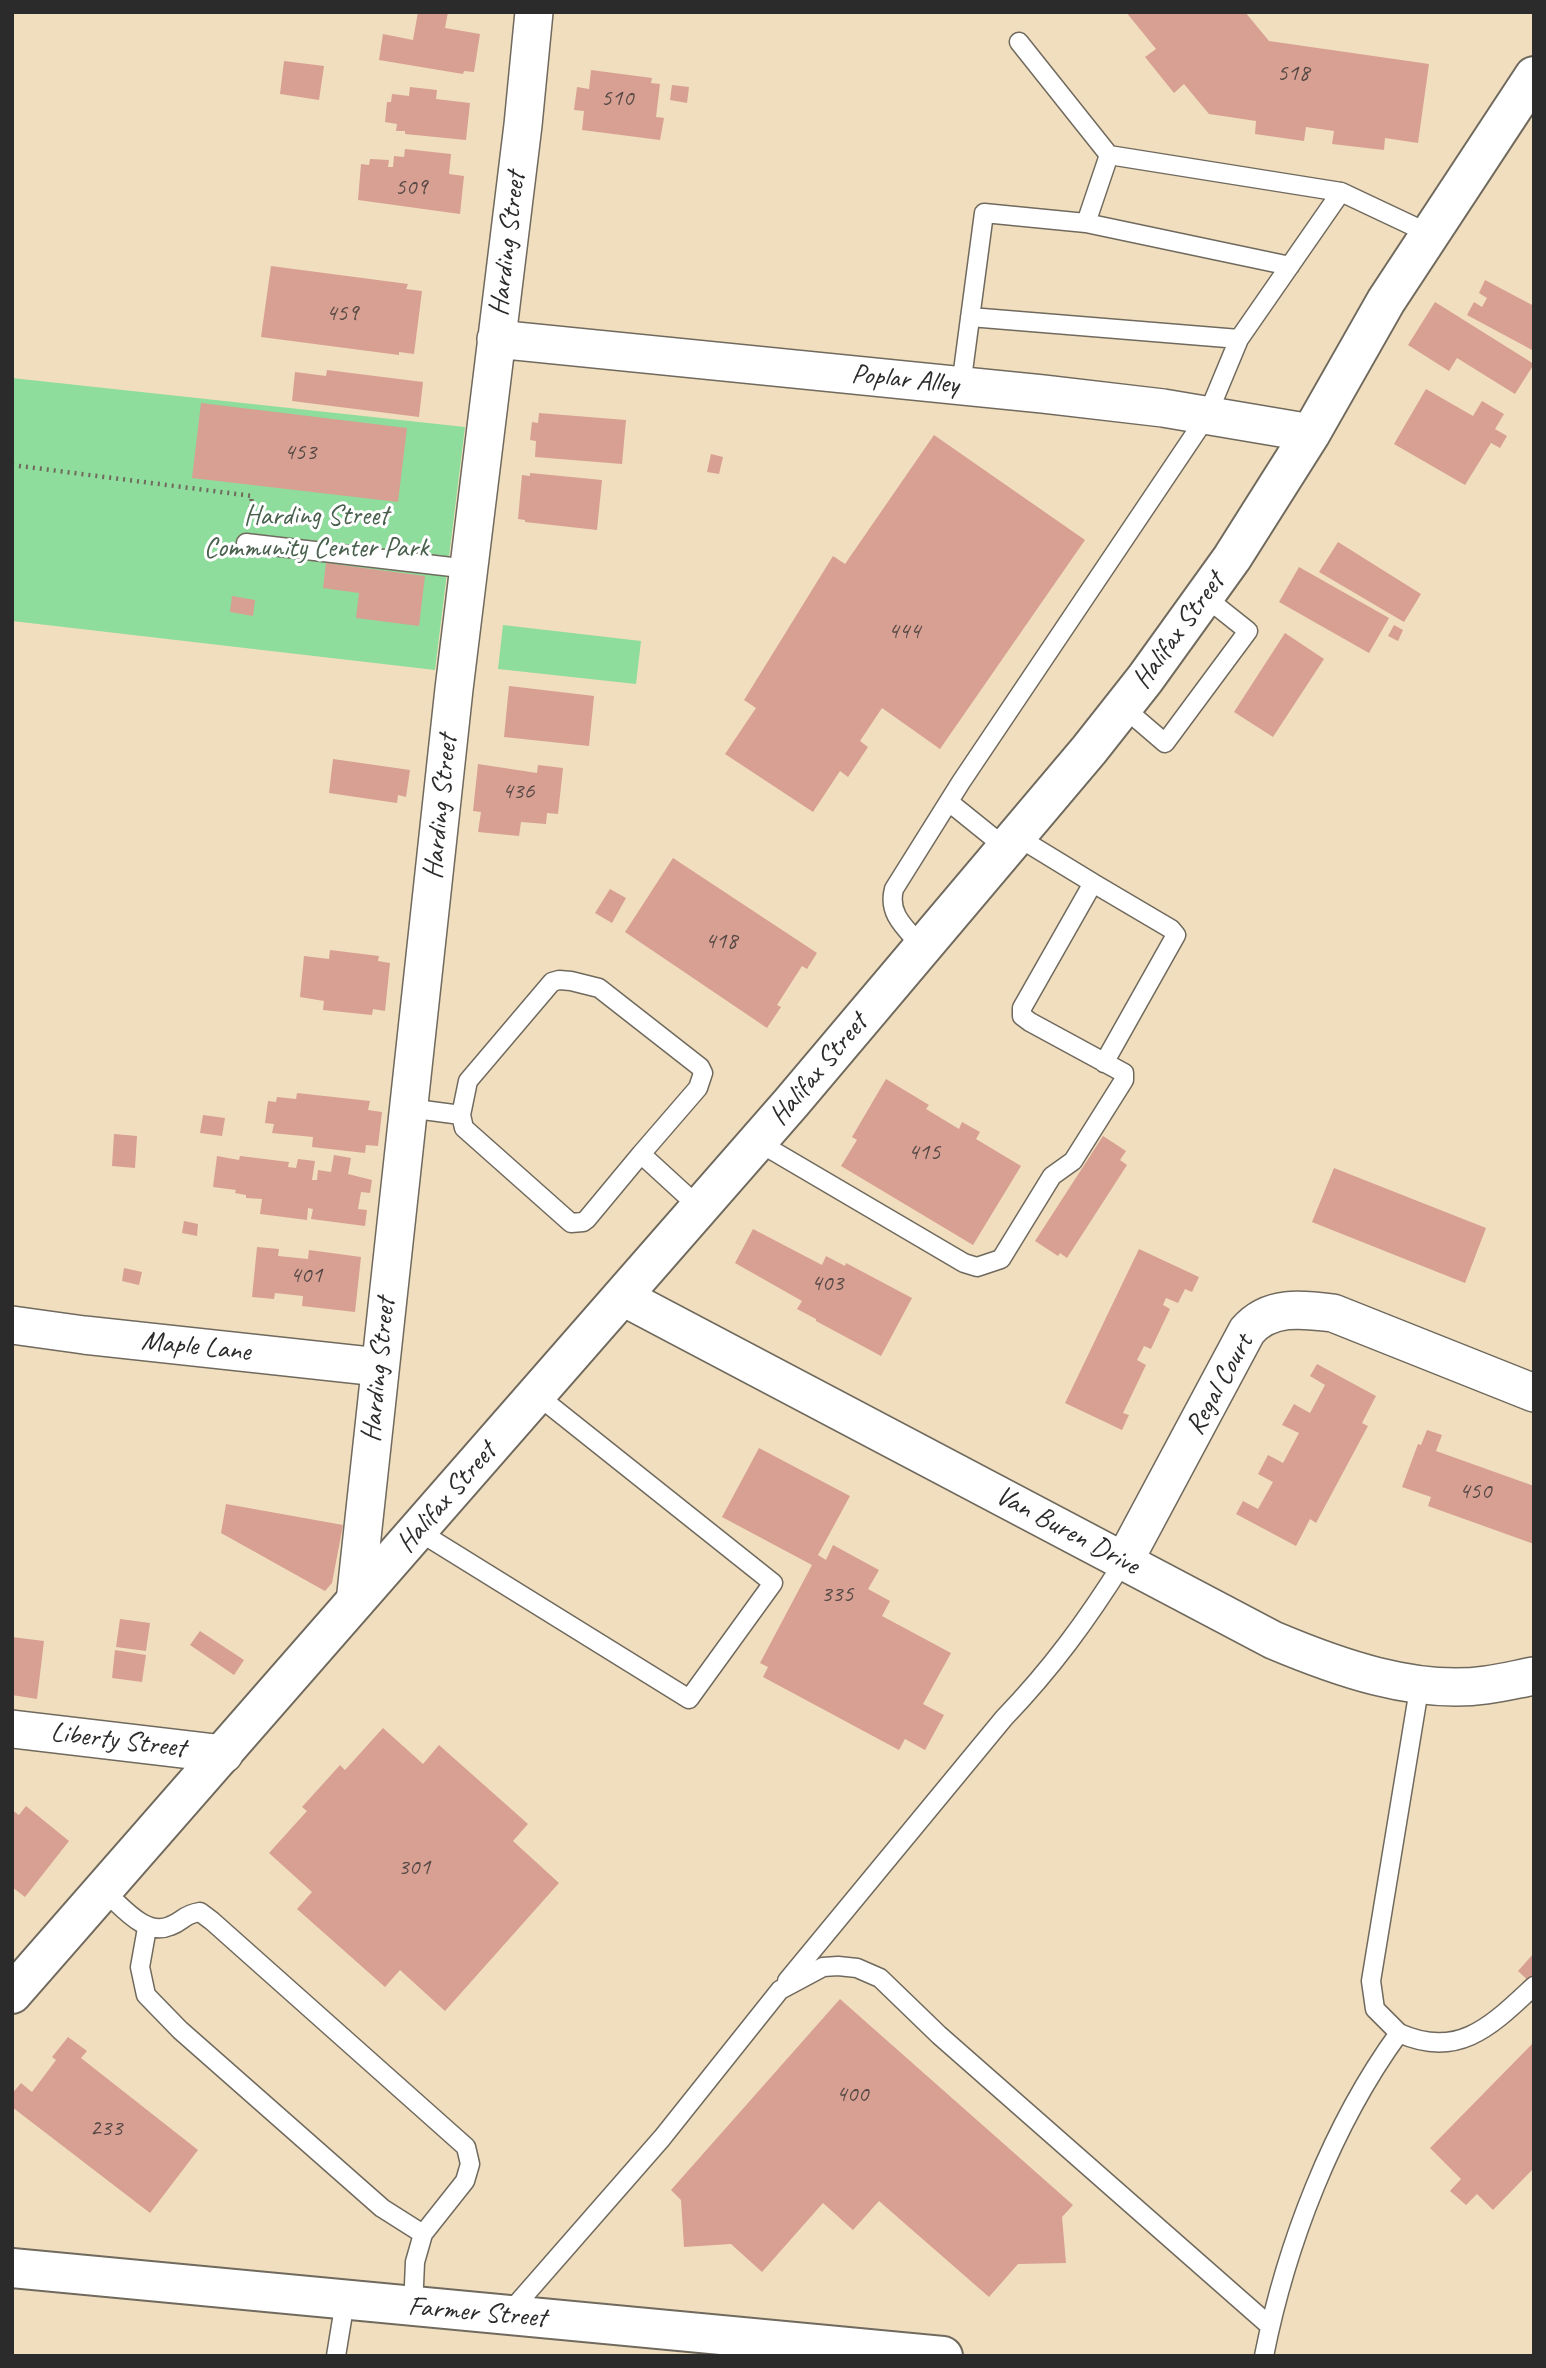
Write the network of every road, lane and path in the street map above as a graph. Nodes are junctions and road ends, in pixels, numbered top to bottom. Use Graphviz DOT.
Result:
graph roads {
  1 [pos="534,12"];
  2 [pos="1019,42"];
  3 [pos="1534,76"];
  4 [pos="1109,155"];
  5 [pos="1341,192"];
  6 [pos="1086,223"];
  7 [pos="1430,234"];
  8 [pos="1290,266"];
  9 [pos="970,317"];
  10 [pos="496,339"];
  11 [pos="1239,339"];
  12 [pos="961,386"];
  13 [pos="1207,416"];
  14 [pos="1311,433"];
  15 [pos="12,465"];
  16 [pos="246,543"];
  17 [pos="468,569"];
  18 [pos="1204,596"];
  19 [pos="1123,707"];
  20 [pos="949,802"];
  21 [pos="1011,842"];
  22 [pos="1093,883"];
  23 [pos="923,948"];
  24 [pos="1104,1063"];
  25 [pos="408,1108"];
  26 [pos="461,1115"];
  27 [pos="758,1142"];
  28 [pos="641,1154"];
  29 [pos="700,1208"];
  30 [pos="623,1297"];
  31 [pos="12,1325"];
  32 [pos="379,1367"];
  33 [pos="1534,1393"];
  34 [pos="537,1395"];
  35 [pos="418,1531"];
  36 [pos="1124,1561"];
  37 [pos="355,1602"];
  38 [pos="1534,1676"];
  39 [pos="1420,1683"];
  40 [pos="12,1729"];
  41 [pos="224,1754"];
  42 [pos="104,1891"];
  43 [pos="147,1928"];
  44 [pos="1534,1986"];
  45 [pos="780,1990"];
  46 [pos="12,1994"];
  47 [pos="1399,2033"];
  48 [pos="422,2234"];
  49 [pos="12,2268"];
  50 [pos="345,2301"];
  51 [pos="413,2308"];
  52 [pos="507,2316"];
  53 [pos="1270,2326"];
  54 [pos="762,2347"];
  55 [pos="336,2356"];
  56 [pos="943,2356"];
  57 [pos="1264,2356"];
  1 -- 10 [label="street, Harding Street"];
  2 -- 4 [label="lane"];
  3 -- 7 [label="main road, Halifax Street"];
  4 -- 5 [label="lane"];
  4 -- 6 [label="lane"];
  5 -- 7 [label="lane"];
  5 -- 8 [label="lane"];
  6 -- 8 [label="lane"];
  6 -- 9 [label="lane"];
  7 -- 14 [label="main road, Halifax Street"];
  8 -- 11 [label="lane"];
  9 -- 11 [label="lane"];
  9 -- 12 [label="lane"];
  10 -- 12 [label="street, Poplar Alley"];
  10 -- 17 [label="street, Harding Street"];
  11 -- 13 [label="lane"];
  12 -- 13 [label="street, Poplar Alley"];
  13 -- 14 [label="street, Poplar Alley"];
  13 -- 20 [label="lane"];
  14 -- 18 [label="main road, Halifax Street"];
  15 -- 16 [label="path"];
  16 -- 17 [label="lane"];
  17 -- 25 [label="street, Harding Street"];
  18 -- 19 [label="main road, Halifax Street"];
  18 -- 19 [label="lane"];
  19 -- 21 [label="main road, Halifax Street"];
  20 -- 21 [label="lane"];
  20 -- 23 [label="lane"];
  21 -- 22 [label="lane"];
  21 -- 23 [label="main road, Halifax Street"];
  22 -- 24 [label="lane"];
  22 -- 24 [label="lane"];
  23 -- 27 [label="main road, Halifax Street"];
  24 -- 27 [label="lane"];
  25 -- 26 [label="lane"];
  25 -- 32 [label="street, Harding Street"];
  26 -- 28 [label="lane"];
  26 -- 28 [label="lane"];
  27 -- 29 [label="main road, Halifax Street"];
  28 -- 29 [label="lane"];
  29 -- 30 [label="main road, Halifax Street"];
  30 -- 34 [label="main road, Halifax Street"];
  30 -- 36 [label="street, Van Buren Drive"];
  31 -- 32 [label="street, Maple Lane"];
  32 -- 37 [label="street, Harding Street"];
  33 -- 36 [label="street, Regal Court"];
  34 -- 35 [label="main road, Halifax Street"];
  34 -- 35 [label="lane"];
  35 -- 37 [label="main road, Halifax Street"];
  36 -- 39 [label="street, Van Buren Drive"];
  36 -- 45 [label="lane"];
  37 -- 41 [label="main road, Halifax Street"];
  38 -- 39 [label="street, Van Buren Drive"];
  39 -- 47 [label="lane"];
  40 -- 41 [label="street, Liberty Street"];
  41 -- 42 [label="main road, Halifax Street"];
  42 -- 43 [label="lane"];
  42 -- 46 [label="main road, Halifax Street"];
  43 -- 48 [label="lane"];
  43 -- 48 [label="lane"];
  44 -- 47 [label="lane"];
  45 -- 52 [label="lane"];
  45 -- 53 [label="lane"];
  47 -- 53 [label="lane"];
  48 -- 51 [label="lane"];
  49 -- 50 [label="main road, Farmer Street"];
  50 -- 51 [label="main road, Farmer Street"];
  50 -- 55 [label="lane"];
  51 -- 52 [label="main road, Farmer Street"];
  52 -- 54 [label="main road, Farmer Street"];
  53 -- 57 [label="lane"];
  54 -- 56 [label="main road, Farmer Street"];
}
